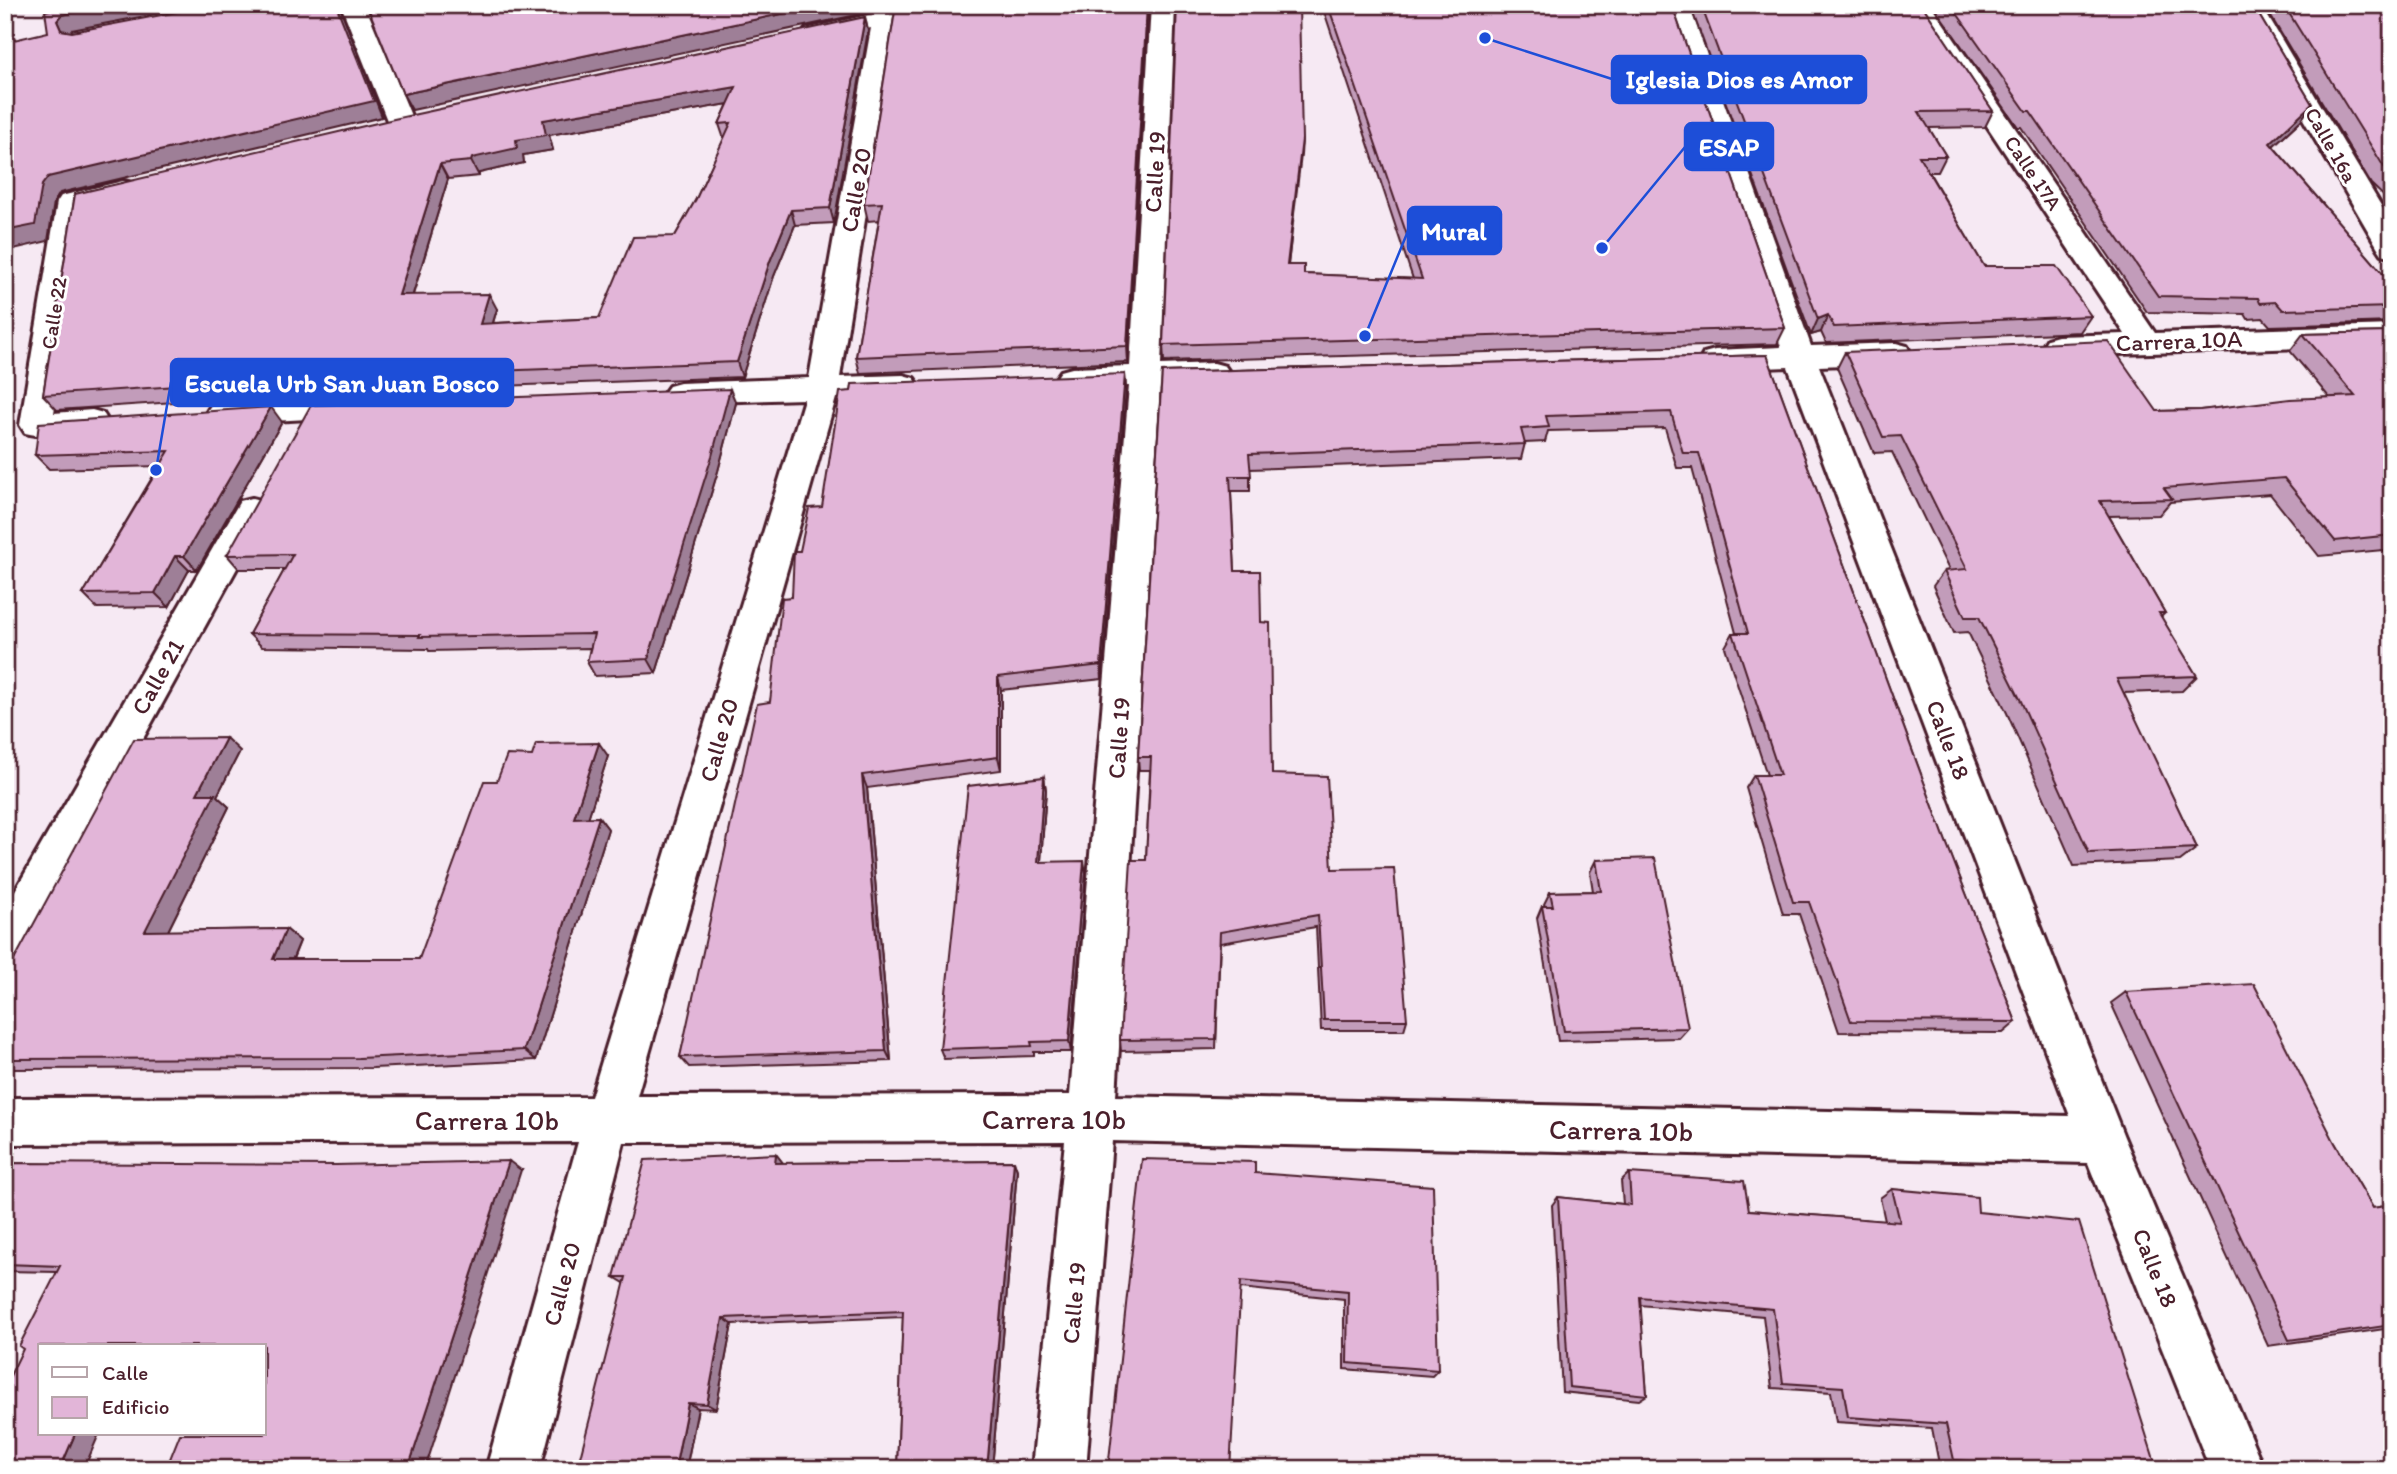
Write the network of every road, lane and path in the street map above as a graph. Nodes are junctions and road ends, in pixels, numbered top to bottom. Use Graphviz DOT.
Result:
graph roads {
  1 [pos="353,5"];
  2 [pos="1163,5"];
  3 [pos="1677,5"];
  4 [pos="1919,5"];
  5 [pos="2249,5"];
  6 [pos="890,12"];
  7 [pos="791,39"];
  8 [pos="428,117"];
  9 [pos="401,123"];
  10 [pos="374,129"];
  11 [pos="150,183"];
  12 [pos="2392,248"];
  13 [pos="2392,335"];
  14 [pos="2147,342"];
  15 [pos="2036,347"];
  16 [pos="1925,352"];
  17 [pos="1800,357"];
  18 [pos="1689,360"];
  19 [pos="1243,372"];
  20 [pos="1146,375"];
  21 [pos="1038,379"];
  22 [pos="930,384"];
  23 [pos="822,388"];
  24 [pos="656,394"];
  25 [pos="393,404"];
  26 [pos="310,407"];
  27 [pos="187,415"];
  28 [pos="118,420"];
  29 [pos="290,443"];
  30 [pos="269,480"];
  31 [pos="5,948"];
  32 [pos="1091,1118"];
  33 [pos="607,1120"];
  34 [pos="5,1121"];
  35 [pos="2102,1140"];
  36 [pos="513,1469"];
  37 [pos="1059,1469"];
  38 [pos="2237,1469"];
  1 -- 9 [label="street"];
  2 -- 20 [label="street, Calle 19"];
  3 -- 17 [label="street, Calle 18"];
  4 -- 14 [label="street, Calle 17A"];
  5 -- 12 [label="street, Calle 16a"];
  6 -- 7 [label="street"];
  6 -- 23 [label="street, Calle 20"];
  8 -- 9 [label="street"];
  9 -- 10 [label="street"];
  11 -- 28 [label="street, Calle 22"];
  13 -- 14 [label="street, Carrera 10A"];
  14 -- 15 [label="street, Carrera 10A"];
  16 -- 17 [label="street"];
  17 -- 18 [label="street"];
  17 -- 35 [label="street, Calle 18"];
  19 -- 20 [label="street"];
  20 -- 21 [label="street"];
  20 -- 32 [label="street, Calle 19"];
  22 -- 23 [label="street"];
  23 -- 24 [label="street"];
  23 -- 33 [label="street, Calle 20"];
  25 -- 26 [label="street"];
  26 -- 27 [label="street"];
  26 -- 29 [label="street"];
  30 -- 31 [label="street, Calle 21"];
  32 -- 33 [label="street, Carrera 10b"];
  32 -- 35 [label="street, Carrera 10b"];
  32 -- 37 [label="street, Calle 19"];
  33 -- 34 [label="street, Carrera 10b"];
  33 -- 36 [label="street, Calle 20"];
  35 -- 38 [label="street, Calle 18"];
}
